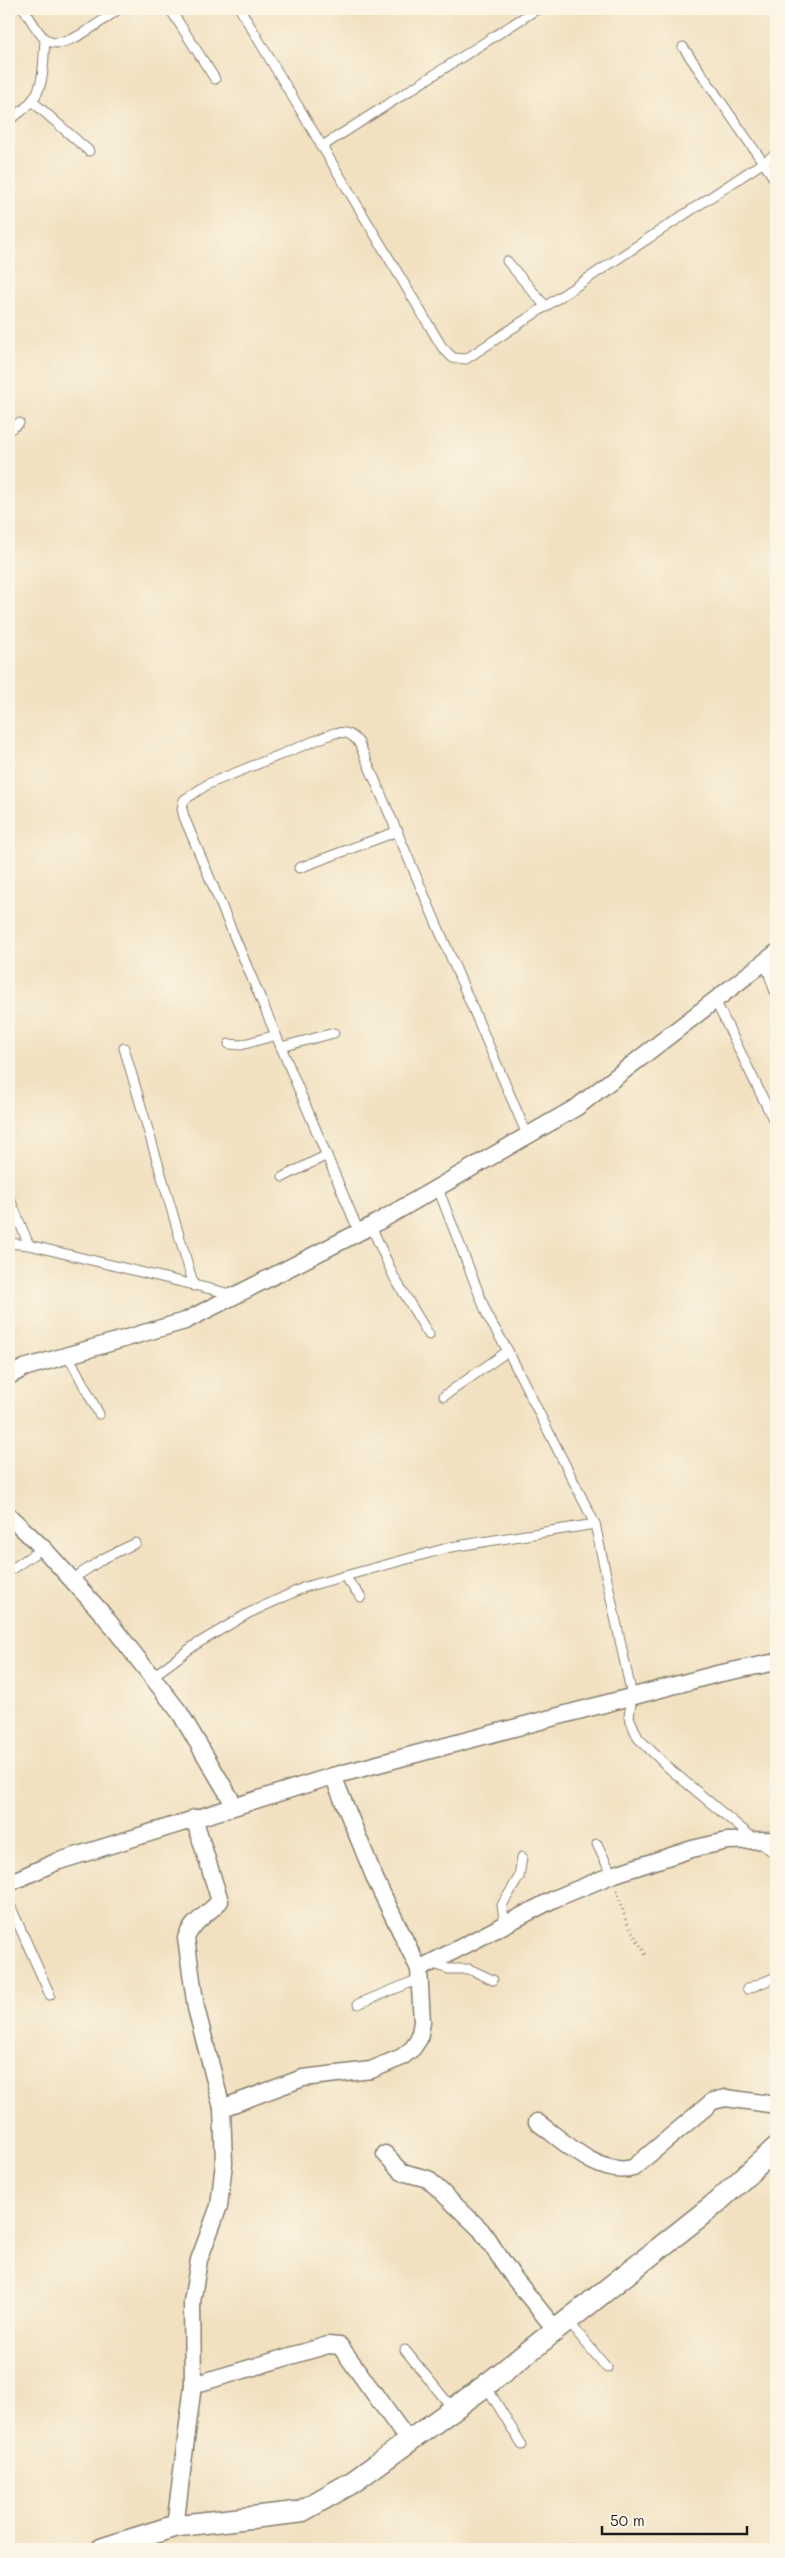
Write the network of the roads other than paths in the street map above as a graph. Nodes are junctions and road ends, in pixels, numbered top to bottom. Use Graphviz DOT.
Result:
graph roads {
  1 [pos="24,9"];
  2 [pos="119,9"];
  3 [pos="170,9"];
  4 [pos="242,9"];
  5 [pos="537,9"];
  6 [pos="45,40"];
  7 [pos="684,47"];
  8 [pos="215,79"];
  9 [pos="33,102"];
  10 [pos="9,120"];
  11 [pos="321,147"];
  12 [pos="90,150"];
  13 [pos="776,154"];
  14 [pos="763,164"];
  15 [pos="776,181"];
  16 [pos="507,261"];
  17 [pos="546,306"];
  18 [pos="19,423"];
  19 [pos="9,430"];
  20 [pos="398,831"];
  21 [pos="299,868"];
  22 [pos="770,958"];
  23 [pos="776,995"];
  24 [pos="715,1000"];
  25 [pos="334,1033"];
  26 [pos="276,1035"];
  27 [pos="229,1044"];
  28 [pos="281,1046"];
  29 [pos="124,1048"];
  30 [pos="773,1120"];
  31 [pos="528,1137"];
  32 [pos="327,1155"];
  33 [pos="283,1177"];
  34 [pos="437,1186"];
  35 [pos="9,1197"];
  36 [pos="365,1229"];
  37 [pos="9,1243"];
  38 [pos="29,1245"];
  39 [pos="194,1286"];
  40 [pos="238,1296"];
  41 [pos="428,1335"];
  42 [pos="508,1351"];
  43 [pos="68,1355"];
  44 [pos="9,1376"];
  45 [pos="444,1396"];
  46 [pos="99,1414"];
  47 [pos="9,1516"];
  48 [pos="595,1524"];
  49 [pos="136,1543"];
  50 [pos="43,1548"];
  51 [pos="9,1571"];
  52 [pos="344,1576"];
  53 [pos="72,1580"];
  54 [pos="361,1597"];
  55 [pos="776,1662"];
  56 [pos="152,1677"];
  57 [pos="632,1696"];
  58 [pos="333,1776"];
  59 [pos="235,1806"];
  60 [pos="194,1818"];
  61 [pos="754,1839"];
  62 [pos="776,1840"];
  63 [pos="597,1844"];
  64 [pos="776,1854"];
  65 [pos="522,1858"];
  66 [pos="612,1875"];
  67 [pos="9,1883"];
  68 [pos="9,1903"];
  69 [pos="504,1925"];
  70 [pos="423,1970"];
  71 [pos="776,1977"];
  72 [pos="493,1980"];
  73 [pos="747,1989"];
  74 [pos="50,1995"];
  75 [pos="358,2004"];
  76 [pos="776,2105"];
  77 [pos="222,2108"];
  78 [pos="537,2122"];
  79 [pos="776,2148"];
  80 [pos="385,2154"];
  81 [pos="561,2325"];
  82 [pos="405,2350"];
  83 [pos="607,2368"];
  84 [pos="193,2385"];
  85 [pos="486,2386"];
  86 [pos="453,2409"];
  87 [pos="409,2442"];
  88 [pos="522,2445"];
  89 [pos="175,2526"];
  90 [pos="106,2548"];
  1 -- 6 [label="lane"];
  2 -- 6 [label="lane"];
  3 -- 8 [label="lane"];
  4 -- 11 [label="lane"];
  5 -- 11 [label="lane"];
  6 -- 9 [label="lane"];
  7 -- 14 [label="lane"];
  9 -- 10 [label="lane"];
  9 -- 12 [label="lane"];
  11 -- 17 [label="lane"];
  13 -- 14 [label="lane"];
  14 -- 15 [label="lane"];
  14 -- 17 [label="lane"];
  16 -- 17 [label="lane"];
  18 -- 19 [label="lane"];
  20 -- 21 [label="lane"];
  20 -- 26 [label="lane"];
  20 -- 31 [label="lane"];
  22 -- 23 [label="lane"];
  22 -- 24 [label="street"];
  24 -- 30 [label="lane"];
  24 -- 31 [label="street"];
  25 -- 28 [label="lane"];
  26 -- 27 [label="lane"];
  26 -- 28 [label="lane"];
  28 -- 32 [label="lane"];
  29 -- 39 [label="lane"];
  31 -- 34 [label="street"];
  32 -- 33 [label="lane"];
  32 -- 36 [label="lane"];
  34 -- 36 [label="street"];
  34 -- 42 [label="lane"];
  35 -- 38 [label="lane"];
  36 -- 40 [label="street"];
  36 -- 41 [label="lane"];
  37 -- 38 [label="lane"];
  38 -- 39 [label="lane"];
  39 -- 40 [label="lane"];
  40 -- 43 [label="street"];
  42 -- 45 [label="lane"];
  42 -- 48 [label="lane"];
  43 -- 44 [label="street"];
  43 -- 46 [label="lane"];
  47 -- 50 [label="street"];
  48 -- 52 [label="lane"];
  48 -- 57 [label="lane"];
  49 -- 53 [label="lane"];
  50 -- 51 [label="lane"];
  50 -- 53 [label="street"];
  52 -- 54 [label="lane"];
  52 -- 56 [label="lane"];
  53 -- 56 [label="street"];
  55 -- 57 [label="street"];
  56 -- 59 [label="street"];
  57 -- 58 [label="street"];
  57 -- 61 [label="lane"];
  58 -- 59 [label="street"];
  58 -- 70 [label="street"];
  59 -- 60 [label="street"];
  60 -- 67 [label="street"];
  60 -- 77 [label="street"];
  61 -- 62 [label="street"];
  61 -- 64 [label="lane"];
  61 -- 66 [label="street"];
  63 -- 66 [label="lane"];
  65 -- 69 [label="lane"];
  66 -- 69 [label="street"];
  68 -- 74 [label="lane"];
  69 -- 70 [label="street"];
  70 -- 72 [label="lane"];
  70 -- 75 [label="lane"];
  70 -- 77 [label="street"];
  71 -- 73 [label="lane"];
  76 -- 78 [label="street"];
  77 -- 84 [label="street"];
  79 -- 81 [label="street"];
  80 -- 81 [label="street"];
  81 -- 83 [label="lane"];
  81 -- 85 [label="street"];
  82 -- 86 [label="lane"];
  84 -- 87 [label="street"];
  84 -- 89 [label="street"];
  85 -- 86 [label="street"];
  85 -- 88 [label="lane"];
  86 -- 87 [label="street"];
  87 -- 89 [label="street"];
  89 -- 90 [label="street"];
}
